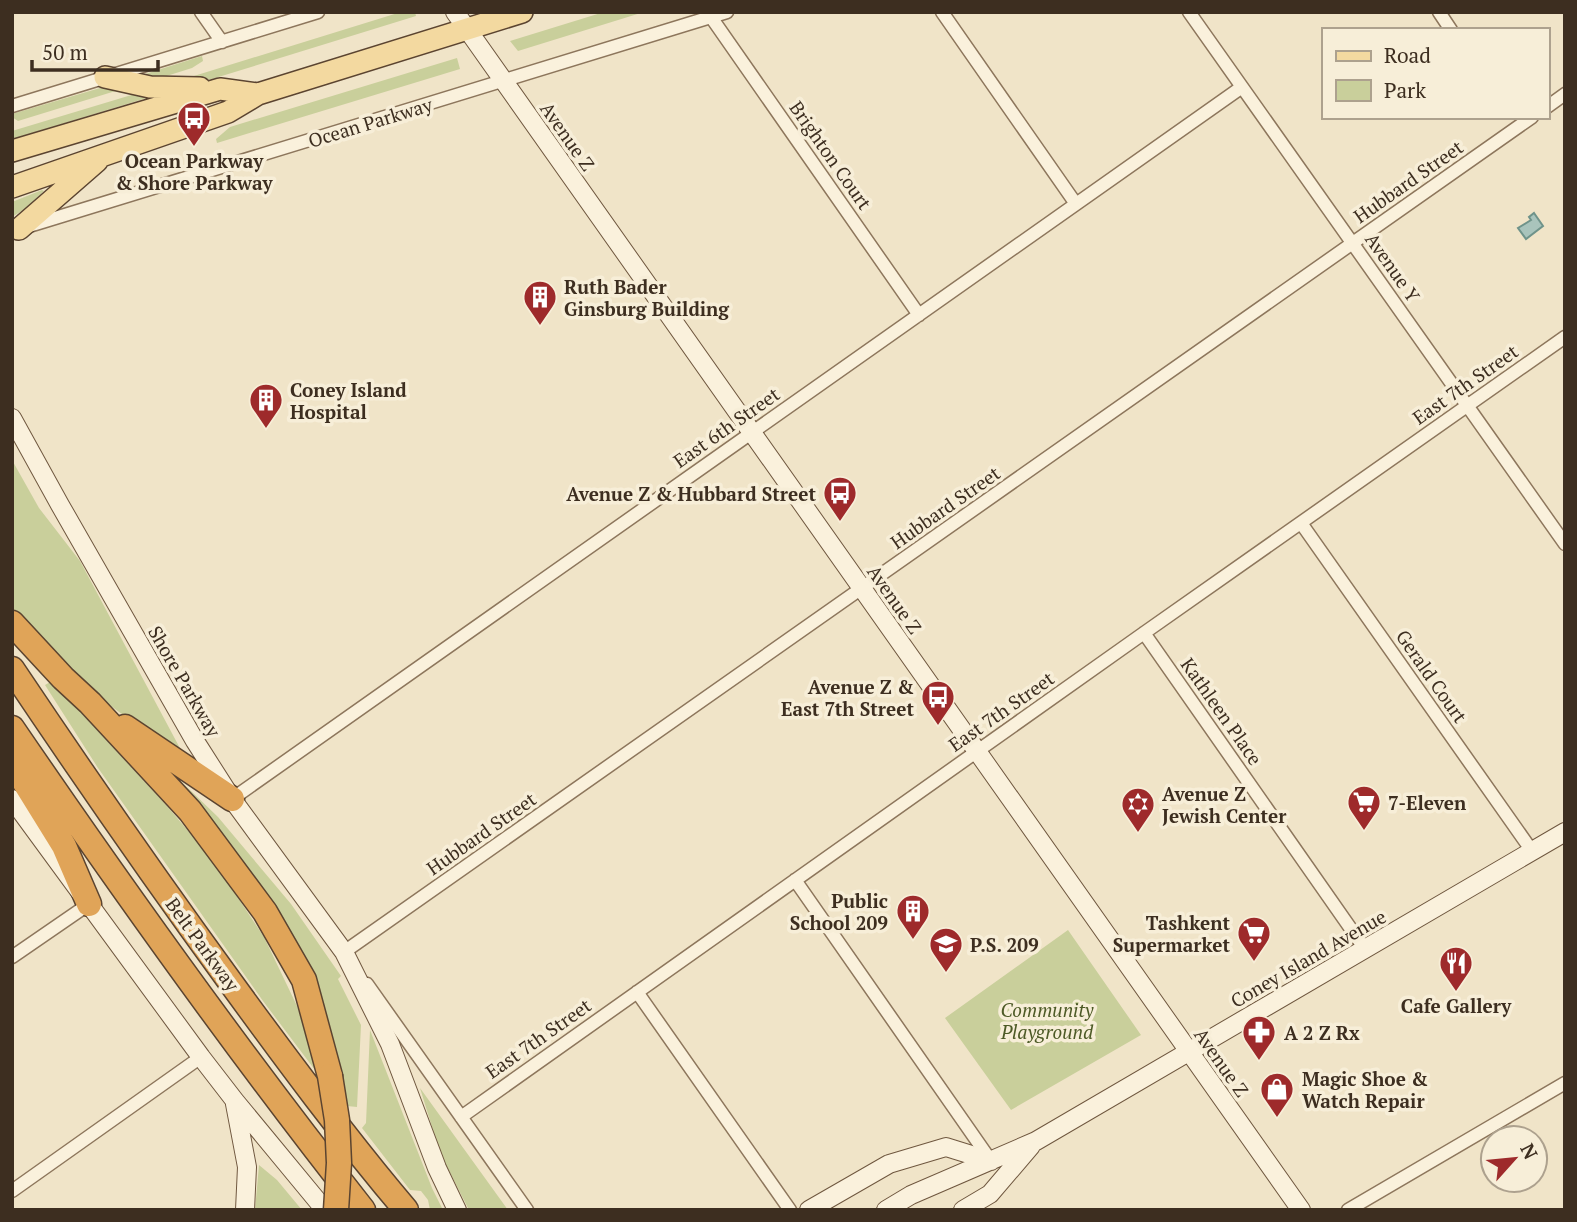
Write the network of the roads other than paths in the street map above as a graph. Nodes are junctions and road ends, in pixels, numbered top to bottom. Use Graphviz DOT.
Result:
graph roads {
  1 [pos="201,12"];
  2 [pos="318,12"];
  3 [pos="522,12"];
  4 [pos="727,12"];
  5 [pos="942,12"];
  6 [pos="1189,12"];
  7 [pos="1439,12"];
  8 [pos="711,17"];
  9 [pos="461,21"];
  10 [pos="1450,28"];
  11 [pos="222,42"];
  12 [pos="106,78"];
  13 [pos="504,81"];
  14 [pos="1242,87"];
  15 [pos="220,89"];
  16 [pos="258,94"];
  17 [pos="1565,94"];
  18 [pos="15,101"];
  19 [pos="1549,106"];
  20 [pos="1516,122"];
  21 [pos="12,151"];
  22 [pos="106,153"];
  23 [pos="12,187"];
  24 [pos="1076,204"];
  25 [pos="16,230"];
  26 [pos="1352,244"];
  27 [pos="919,315"];
  28 [pos="1565,337"];
  29 [pos="1467,406"];
  30 [pos="12,418"];
  31 [pos="752,432"];
  32 [pos="1301,523"];
  33 [pos="1565,544"];
  34 [pos="862,589"];
  35 [pos="12,624"];
  36 [pos="1144,633"];
  37 [pos="12,669"];
  38 [pos="90,703"];
  39 [pos="12,728"];
  40 [pos="977,752"];
  41 [pos="12,762"];
  42 [pos="12,799"];
  43 [pos="232,799"];
  44 [pos="1565,832"];
  45 [pos="1532,852"];
  46 [pos="795,880"];
  47 [pos="89,904"];
  48 [pos="1365,949"];
  49 [pos="344,951"];
  50 [pos="12,957"];
  51 [pos="638,992"];
  52 [pos="1189,1052"];
  53 [pos="201,1057"];
  54 [pos="1565,1083"];
  55 [pos="235,1101"];
  56 [pos="461,1117"];
  57 [pos="1035,1141"];
  58 [pos="991,1161"];
  59 [pos="12,1191"];
  60 [pos="245,1210"];
  61 [pos="325,1210"];
  62 [pos="337,1210"];
  63 [pos="363,1210"];
  64 [pos="406,1210"];
  65 [pos="457,1210"];
  66 [pos="527,1210"];
  67 [pos="790,1210"];
  68 [pos="809,1210"];
  69 [pos="886,1210"];
  70 [pos="963,1210"];
  71 [pos="1301,1210"];
  72 [pos="1348,1210"];
  1 -- 11 [label="street"];
  2 -- 11 [label="street"];
  3 -- 9 [label="main road"];
  4 -- 8 [label="street, Ocean Parkway"];
  5 -- 24 [label="street"];
  6 -- 14 [label="street, Avenue Y"];
  7 -- 10 [label="street"];
  8 -- 13 [label="street, Ocean Parkway"];
  8 -- 27 [label="street, Brighton Court"];
  9 -- 13 [label="main road, Avenue Z"];
  9 -- 16 [label="main road"];
  11 -- 12 [label="street"];
  12 -- 15 [label="main road"];
  12 -- 18 [label="street"];
  13 -- 25 [label="street, Ocean Parkway"];
  13 -- 31 [label="main road, Avenue Z"];
  14 -- 24 [label="street, East 6th Street"];
  14 -- 26 [label="street, Avenue Y"];
  15 -- 16 [label="main road"];
  15 -- 21 [label="main road"];
  16 -- 22 [label="main road"];
  17 -- 19 [label="street"];
  20 -- 26 [label="street, Hubbard Street"];
  22 -- 23 [label="main road"];
  22 -- 25 [label="main road"];
  24 -- 27 [label="street, East 6th Street"];
  26 -- 29 [label="street, Avenue Y"];
  26 -- 34 [label="street, Hubbard Street"];
  27 -- 31 [label="street, East 6th Street"];
  28 -- 29 [label="street, East 7th Street"];
  29 -- 32 [label="street, East 7th Street"];
  29 -- 33 [label="street, Avenue Y"];
  30 -- 43 [label="main road, Shore Parkway"];
  31 -- 34 [label="main road, Avenue Z"];
  31 -- 43 [label="street, East 6th Street"];
  32 -- 36 [label="street, East 7th Street"];
  32 -- 45 [label="street, Gerald Court"];
  34 -- 40 [label="main road, Avenue Z"];
  34 -- 49 [label="street, Hubbard Street"];
  35 -- 38 [label="highway"];
  36 -- 40 [label="street, East 7th Street"];
  36 -- 48 [label="street, Kathleen Place"];
  37 -- 64 [label="highway, Belt Parkway"];
  38 -- 43 [label="highway"];
  38 -- 62 [label="highway, bridge"];
  39 -- 63 [label="highway, Belt Parkway"];
  40 -- 46 [label="street, East 7th Street"];
  40 -- 52 [label="main road, Avenue Z"];
  41 -- 47 [label="highway"];
  42 -- 47 [label="main road"];
  43 -- 49 [label="main road, Shore Parkway"];
  44 -- 45 [label="main road, Coney Island Avenue"];
  45 -- 48 [label="main road, Coney Island Avenue"];
  46 -- 51 [label="street, East 7th Street"];
  46 -- 58 [label="street"];
  47 -- 50 [label="street"];
  47 -- 53 [label="main road"];
  48 -- 52 [label="main road, Coney Island Avenue"];
  49 -- 56 [label="street, Shore Parkway"];
  49 -- 65 [label="main road, Shore Parkway"];
  51 -- 56 [label="street, East 7th Street"];
  51 -- 67 [label="street"];
  52 -- 57 [label="main road, Coney Island Avenue"];
  52 -- 71 [label="main road, Avenue Z"];
  53 -- 55 [label="main road"];
  53 -- 59 [label="street"];
  54 -- 72 [label="street"];
  55 -- 60 [label="main road"];
  55 -- 61 [label="main road"];
  56 -- 66 [label="street, Shore Parkway"];
  57 -- 58 [label="main road, Coney Island Avenue"];
  57 -- 70 [label="main road, Coney Island Avenue"];
  58 -- 68 [label="main road"];
  58 -- 69 [label="main road, Coney Island Avenue"];
}
